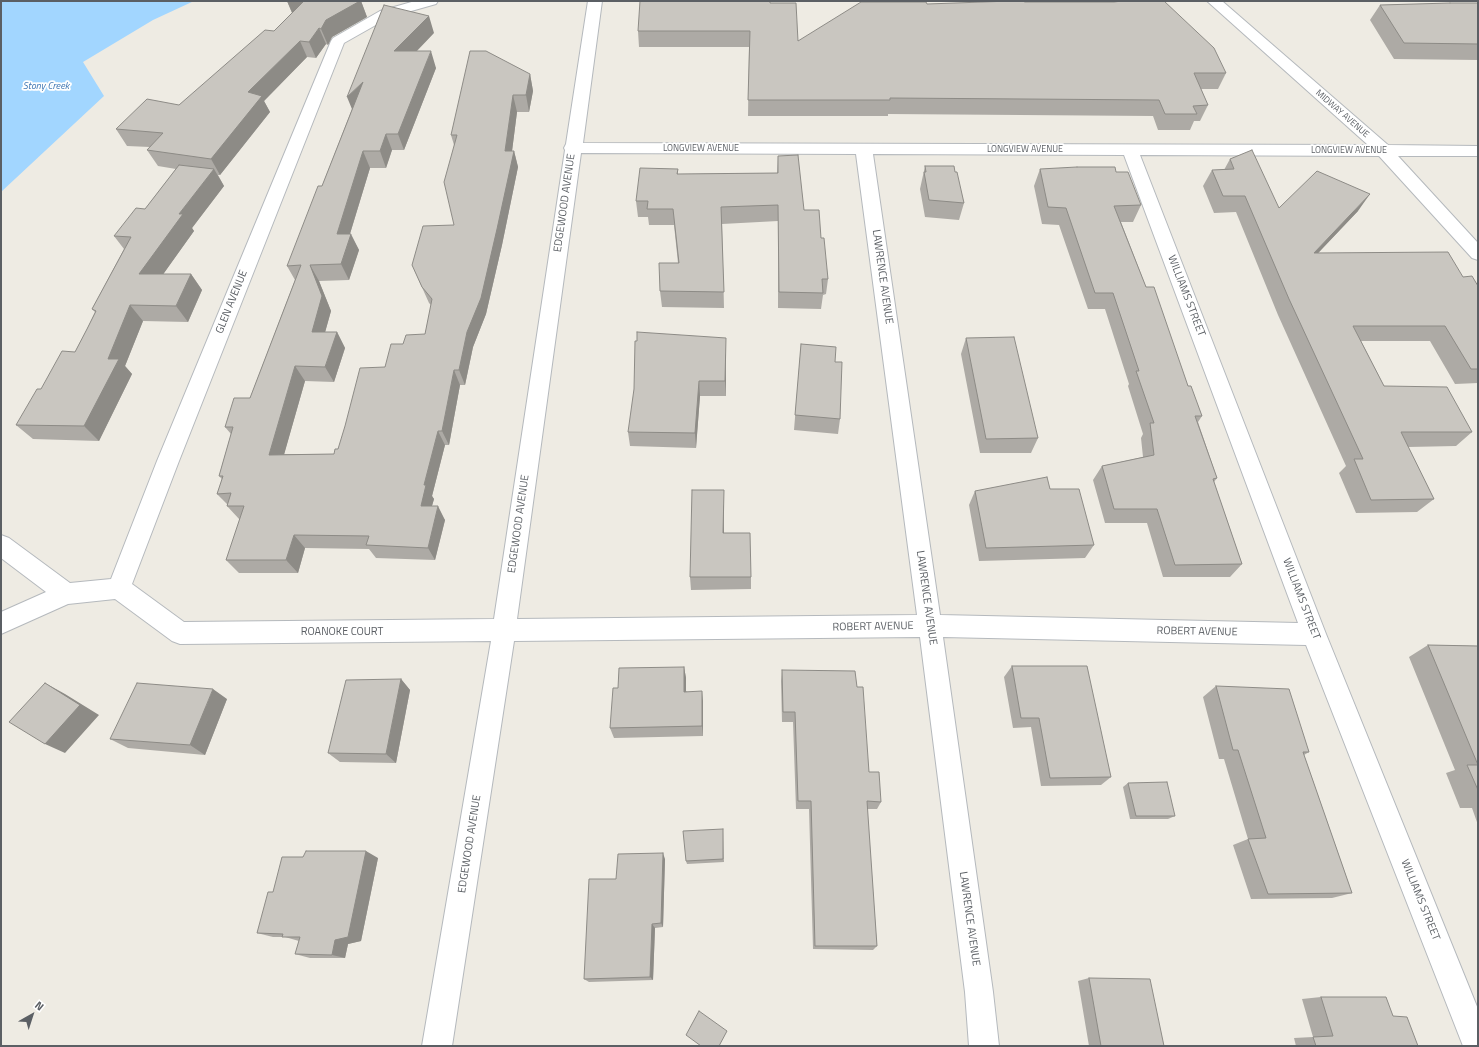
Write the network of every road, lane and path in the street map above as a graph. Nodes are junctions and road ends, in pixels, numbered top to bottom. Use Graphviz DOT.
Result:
graph roads {
  1 [pos="431,1"];
  2 [pos="595,1"];
  3 [pos="1214,1"];
  4 [pos="572,148"];
  5 [pos="864,150"];
  6 [pos="1130,150"];
  7 [pos="1384,151"];
  8 [pos="1478,151"];
  9 [pos="1478,254"];
  10 [pos="1,545"];
  11 [pos="119,588"];
  12 [pos="66,594"];
  13 [pos="1,623"];
  14 [pos="930,626"];
  15 [pos="504,630"];
  16 [pos="1314,634"];
  17 [pos="440,1044"];
  18 [pos="984,1046"];
  19 [pos="1478,1046"];
  1 -- 11 [label="street, GLEN AVENUE"];
  2 -- 4 [label="street, EDGEWOOD AVENUE"];
  3 -- 7 [label="street, MIDWAY AVENUE"];
  4 -- 5 [label="street, LONGVIEW AVENUE"];
  4 -- 15 [label="street, EDGEWOOD AVENUE"];
  5 -- 6 [label="street, LONGVIEW AVENUE"];
  5 -- 14 [label="street, LAWRENCE AVENUE"];
  6 -- 7 [label="street, LONGVIEW AVENUE"];
  6 -- 16 [label="street, WILLIAMS STREET"];
  7 -- 8 [label="street, LONGVIEW AVENUE"];
  7 -- 9 [label="street, MIDWAY AVENUE"];
  10 -- 12 [label="street"];
  11 -- 12 [label="street"];
  11 -- 15 [label="street, ROANOKE COURT"];
  12 -- 13 [label="street"];
  14 -- 15 [label="street, ROBERT AVENUE"];
  14 -- 16 [label="street, ROBERT AVENUE"];
  14 -- 18 [label="street, LAWRENCE AVENUE"];
  15 -- 17 [label="street, EDGEWOOD AVENUE"];
  16 -- 19 [label="street, WILLIAMS STREET"];
}
